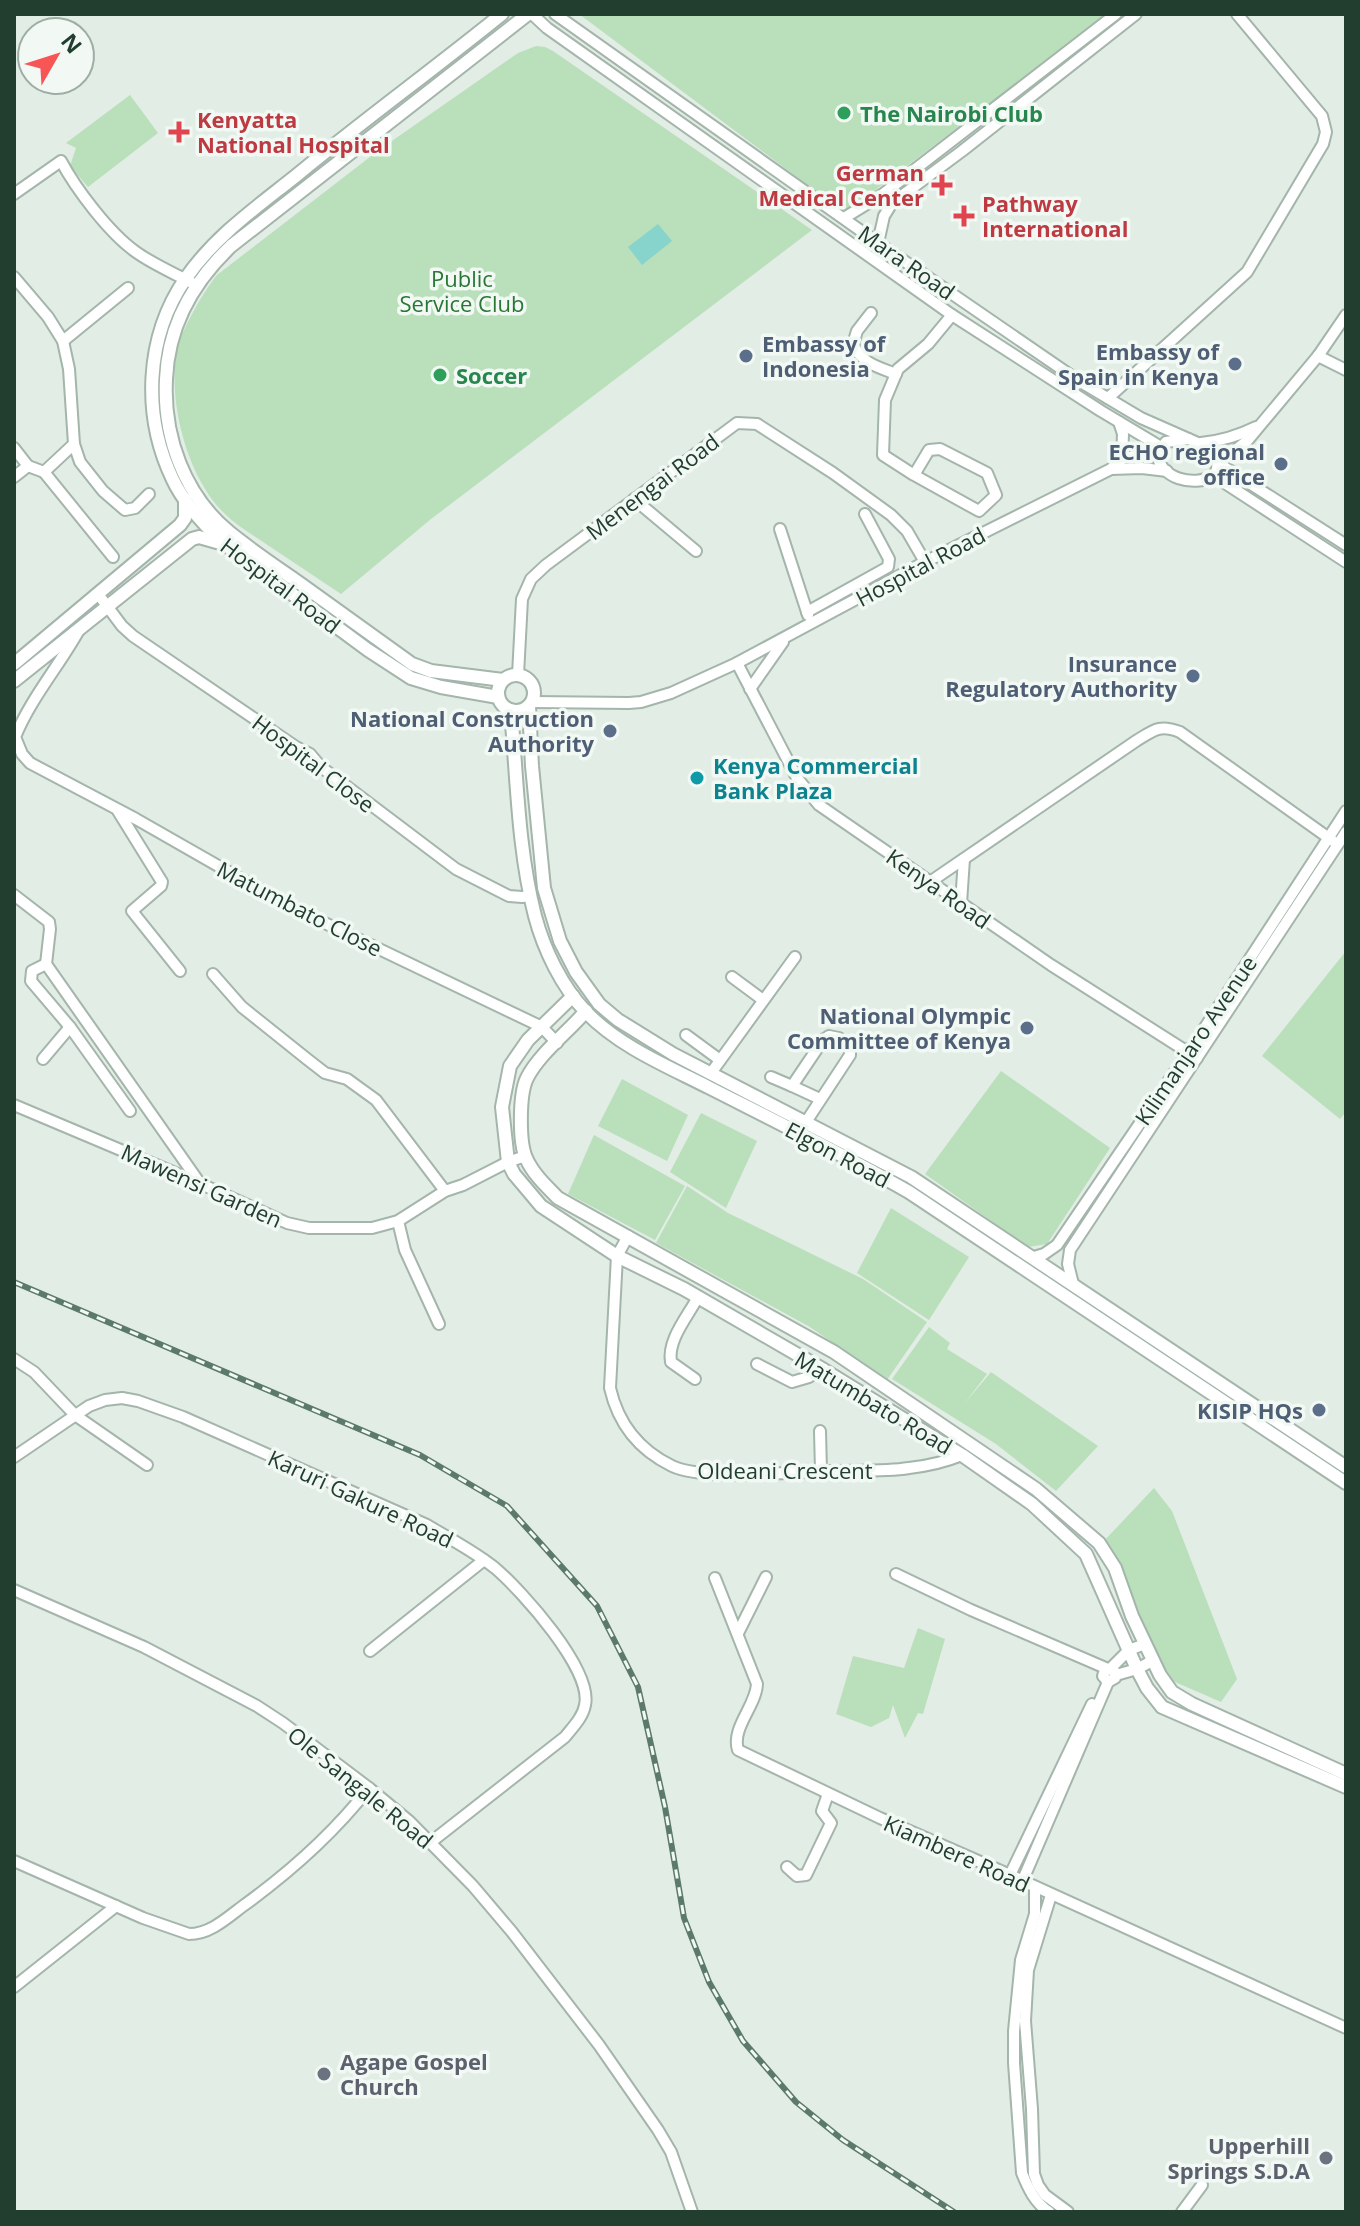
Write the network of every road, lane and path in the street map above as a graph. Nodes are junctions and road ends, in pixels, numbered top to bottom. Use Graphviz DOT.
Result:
graph roads {
  1 [pos="502,14"];
  2 [pos="530,14"];
  3 [pos="555,14"];
  4 [pos="1116,14"];
  5 [pos="1136,14"];
  6 [pos="1237,14"];
  7 [pos="14,194"];
  8 [pos="844,218"];
  9 [pos="878,243"];
  10 [pos="14,277"];
  11 [pos="191,282"];
  12 [pos="128,288"];
  13 [pos="871,313"];
  14 [pos="952,315"];
  15 [pos="1346,315"];
  16 [pos="63,341"];
  17 [pos="1318,356"];
  18 [pos="1346,370"];
  19 [pos="896,374"];
  20 [pos="1108,398"];
  21 [pos="1119,422"];
  22 [pos="1258,426"];
  23 [pos="1189,439"];
  24 [pos="1201,443"];
  25 [pos="74,444"];
  26 [pos="14,448"];
  27 [pos="1160,448"];
  28 [pos="1122,459"];
  29 [pos="1218,461"];
  30 [pos="28,466"];
  31 [pos="1111,469"];
  32 [pos="1167,471"];
  33 [pos="44,472"];
  34 [pos="914,475"];
  35 [pos="1214,476"];
  36 [pos="14,477"];
  37 [pos="149,494"];
  38 [pos="185,499"];
  39 [pos="634,499"];
  40 [pos="865,514"];
  41 [pos="780,529"];
  42 [pos="1346,545"];
  43 [pos="227,546"];
  44 [pos="696,551"];
  45 [pos="113,557"];
  46 [pos="925,562"];
  47 [pos="1346,562"];
  48 [pos="98,594"];
  49 [pos="108,607"];
  50 [pos="807,612"];
  51 [pos="811,624"];
  52 [pos="80,629"];
  53 [pos="786,637"];
  54 [pos="737,663"];
  55 [pos="14,664"];
  56 [pos="518,675"];
  57 [pos="503,680"];
  58 [pos="14,681"];
  59 [pos="750,689"];
  60 [pos="498,697"];
  61 [pos="530,704"];
  62 [pos="511,711"];
  63 [pos="18,721"];
  64 [pos="117,809"];
  65 [pos="1346,811"];
  66 [pos="1346,832"];
  67 [pos="1334,841"];
  68 [pos="964,859"];
  69 [pos="930,882"];
  70 [pos="14,895"];
  71 [pos="531,896"];
  72 [pos="961,903"];
  73 [pos="795,957"];
  74 [pos="46,964"];
  75 [pos="180,971"];
  76 [pos="213,974"];
  77 [pos="732,977"];
  78 [pos="573,996"];
  79 [pos="763,1000"];
  80 [pos="586,1011"];
  81 [pos="70,1027"];
  82 [pos="542,1027"];
  83 [pos="686,1035"];
  84 [pos="557,1043"];
  85 [pos="1192,1055"];
  86 [pos="43,1059"];
  87 [pos="720,1060"];
  88 [pos="711,1073"];
  89 [pos="771,1077"];
  90 [pos="792,1086"];
  91 [pos="820,1099"];
  92 [pos="14,1105"];
  93 [pos="130,1111"];
  94 [pos="806,1122"];
  95 [pos="525,1156"];
  96 [pos="508,1162"];
  97 [pos="199,1183"];
  98 [pos="445,1191"];
  99 [pos="596,1220"];
  100 [pos="398,1221"];
  101 [pos="628,1236"];
  102 [pos="588,1237"];
  103 [pos="617,1256"];
  104 [pos="1034,1257"];
  105 [pos="1073,1284"];
  106 [pos="716,1285"];
  107 [pos="702,1300"];
  108 [pos="439,1324"];
  109 [pos="785,1324"];
  110 [pos="774,1342"];
  111 [pos="834,1352"];
  112 [pos="14,1359"];
  113 [pos="757,1364"];
  114 [pos="822,1368"];
  115 [pos="695,1379"];
  116 [pos="75,1415"];
  117 [pos="820,1431"];
  118 [pos="962,1455"];
  119 [pos="14,1457"];
  120 [pos="147,1465"];
  121 [pos="1346,1467"];
  122 [pos="821,1471"];
  123 [pos="1346,1483"];
  124 [pos="1099,1543"];
  125 [pos="1086,1554"];
  126 [pos="484,1560"];
  127 [pos="896,1574"];
  128 [pos="766,1577"];
  129 [pos="715,1578"];
  130 [pos="14,1590"];
  131 [pos="738,1633"];
  132 [pos="1145,1644"];
  133 [pos="1129,1650"];
  134 [pos="370,1651"];
  135 [pos="1152,1661"];
  136 [pos="1137,1669"];
  137 [pos="1109,1675"];
  138 [pos="1243,1735"];
  139 [pos="1346,1774"];
  140 [pos="1346,1787"];
  141 [pos="369,1788"];
  142 [pos="828,1794"];
  143 [pos="431,1842"];
  144 [pos="14,1861"];
  145 [pos="787,1867"];
  146 [pos="1010,1875"];
  147 [pos="1022,1882"];
  148 [pos="1035,1888"];
  149 [pos="1051,1895"];
  150 [pos="116,1906"];
  151 [pos="14,1987"];
  152 [pos="1346,2028"];
  153 [pos="1018,2108"];
  154 [pos="1032,2109"];
  155 [pos="1202,2185"];
  156 [pos="692,2212"];
  157 [pos="1049,2212"];
  158 [pos="1068,2212"];
  159 [pos="1182,2212"];
  1 -- 11 [label="street, Hospital Road"];
  2 -- 11 [label="street, Hospital Road"];
  2 -- 14 [label="street, Mara Road"];
  3 -- 8 [label="street, Mara Road"];
  4 -- 8 [label="street"];
  5 -- 9 [label="street"];
  6 -- 20 [label="street"];
  7 -- 11 [label="street"];
  8 -- 9 [label="street, Mara Road"];
  9 -- 20 [label="street, Mara Road"];
  10 -- 16 [label="street"];
  11 -- 38 [label="street, Hospital Road"];
  11 -- 57 [label="street, Hospital Road"];
  12 -- 16 [label="street"];
  13 -- 19 [label="street"];
  14 -- 19 [label="street"];
  14 -- 21 [label="street, Mara Road"];
  15 -- 17 [label="street"];
  16 -- 25 [label="street"];
  17 -- 18 [label="street"];
  17 -- 22 [label="street"];
  19 -- 34 [label="street"];
  20 -- 23 [label="street, Mara Road"];
  21 -- 27 [label="street, Mara Road"];
  21 -- 28 [label="street"];
  22 -- 24 [label="street"];
  22 -- 29 [label="street"];
  23 -- 24 [label="street, Mara Road"];
  23 -- 27 [label="street"];
  24 -- 29 [label="street, Mara Road"];
  25 -- 33 [label="street"];
  25 -- 37 [label="street"];
  26 -- 30 [label="street"];
  27 -- 28 [label="street"];
  27 -- 32 [label="street"];
  28 -- 31 [label="street, Hospital Road"];
  29 -- 35 [label="street"];
  29 -- 42 [label="street, Mara Road"];
  30 -- 33 [label="street"];
  30 -- 36 [label="street"];
  31 -- 32 [label="street"];
  31 -- 46 [label="street, Hospital Road"];
  32 -- 35 [label="street"];
  33 -- 45 [label="street"];
  34 -- 34 [label="street"];
  35 -- 47 [label="street"];
  38 -- 43 [label="street, Hospital Road"];
  38 -- 48 [label="street"];
  39 -- 44 [label="street"];
  39 -- 46 [label="street, Menengai Road"];
  39 -- 56 [label="street, Menengai Road"];
  40 -- 50 [label="street"];
  41 -- 50 [label="street"];
  43 -- 49 [label="street"];
  43 -- 60 [label="street, Hospital Road"];
  46 -- 51 [label="street, Hospital Road"];
  48 -- 49 [label="street, Hospital Close"];
  48 -- 55 [label="street"];
  49 -- 52 [label="street"];
  49 -- 71 [label="street, Hospital Close"];
  50 -- 51 [label="street"];
  51 -- 53 [label="street, Hospital Road"];
  52 -- 58 [label="street"];
  52 -- 63 [label="street"];
  53 -- 54 [label="street, Hospital Road"];
  53 -- 59 [label="street"];
  54 -- 59 [label="street, Kenya Road"];
  54 -- 61 [label="street, Hospital Road"];
  56 -- 57 [label="street"];
  56 -- 61 [label="street"];
  57 -- 60 [label="street"];
  59 -- 69 [label="street, Kenya Road"];
  60 -- 62 [label="street"];
  61 -- 62 [label="street"];
  61 -- 88 [label="street, Elgon Road"];
  62 -- 71 [label="street, Elgon Road"];
  63 -- 64 [label="street, Matumbato Close"];
  64 -- 75 [label="street"];
  64 -- 82 [label="street, Matumbato Close"];
  65 -- 67 [label="street, Kilimanjaro Avenue"];
  66 -- 67 [label="street, Kilimanjaro Avenue"];
  67 -- 68 [label="street"];
  67 -- 85 [label="street, Kilimanjaro Avenue"];
  68 -- 69 [label="street"];
  68 -- 72 [label="street"];
  69 -- 72 [label="street, Kenya Road"];
  70 -- 74 [label="street"];
  71 -- 78 [label="street, Elgon Road"];
  72 -- 85 [label="street, Kenya Road"];
  73 -- 79 [label="street"];
  74 -- 81 [label="street"];
  74 -- 97 [label="street"];
  76 -- 98 [label="street"];
  77 -- 79 [label="street"];
  78 -- 80 [label="street, Elgon Road"];
  78 -- 82 [label="street, Matumbato Road"];
  79 -- 87 [label="street"];
  80 -- 84 [label="street, Matumbato Road"];
  80 -- 123 [label="street, Elgon Road"];
  81 -- 86 [label="street"];
  81 -- 93 [label="street"];
  82 -- 84 [label="street, Matumbato Close"];
  82 -- 96 [label="street, Matumbato Road"];
  83 -- 87 [label="street"];
  84 -- 95 [label="street, Matumbato Road"];
  85 -- 104 [label="street, Kilimanjaro Avenue"];
  85 -- 105 [label="street, Kilimanjaro Avenue"];
  87 -- 88 [label="street"];
  88 -- 94 [label="street, Elgon Road"];
  89 -- 90 [label="street"];
  90 -- 91 [label="street"];
  90 -- 91 [label="street"];
  91 -- 94 [label="street"];
  92 -- 97 [label="street, Mawensi Garden"];
  94 -- 104 [label="street, Elgon Road"];
  95 -- 96 [label="street, Mawensi Garden"];
  95 -- 99 [label="street, Matumbato Road"];
  96 -- 98 [label="street, Mawensi Garden"];
  96 -- 102 [label="street, Matumbato Road"];
  97 -- 100 [label="street, Mawensi Garden"];
  98 -- 100 [label="street, Mawensi Garden"];
  99 -- 101 [label="street, Matumbato Road"];
  99 -- 102 [label="street"];
  100 -- 108 [label="street"];
  101 -- 103 [label="street, Oldeani Crescent"];
  101 -- 106 [label="street, Matumbato Road"];
  102 -- 103 [label="street, Matumbato Road"];
  103 -- 107 [label="street, Matumbato Road"];
  103 -- 122 [label="street, Oldeani Crescent"];
  104 -- 105 [label="street, Elgon Road"];
  105 -- 121 [label="street, Elgon Road"];
  106 -- 107 [label="street"];
  106 -- 109 [label="street, Matumbato Road"];
  107 -- 110 [label="street, Matumbato Road"];
  107 -- 115 [label="street"];
  109 -- 110 [label="street"];
  109 -- 111 [label="street, Matumbato Road"];
  110 -- 114 [label="street, Matumbato Road"];
  111 -- 114 [label="street"];
  111 -- 124 [label="street, Matumbato Road"];
  112 -- 116 [label="street"];
  113 -- 114 [label="street"];
  114 -- 118 [label="street, Matumbato Road"];
  116 -- 119 [label="street, Karuri Gakure Road"];
  116 -- 120 [label="street"];
  116 -- 126 [label="street, Karuri Gakure Road"];
  117 -- 122 [label="street"];
  118 -- 122 [label="street, Oldeani Crescent"];
  118 -- 125 [label="street, Matumbato Road"];
  124 -- 125 [label="street"];
  124 -- 132 [label="street, Matumbato Road"];
  125 -- 133 [label="street, Matumbato Road"];
  126 -- 134 [label="street"];
  126 -- 143 [label="street, Karuri Gakure Road"];
  127 -- 137 [label="street"];
  128 -- 131 [label="street"];
  129 -- 131 [label="street, Kiambere Road"];
  130 -- 141 [label="street, Ole Sangale Road"];
  131 -- 142 [label="street, Kiambere Road"];
  132 -- 133 [label="street"];
  132 -- 135 [label="street, Matumbato Road"];
  133 -- 136 [label="street, Matumbato Road"];
  133 -- 137 [label="street"];
  135 -- 136 [label="street"];
  135 -- 138 [label="street, Matumbato Road"];
  136 -- 137 [label="street"];
  136 -- 138 [label="street, Matumbato Road"];
  137 -- 146 [label="street"];
  137 -- 147 [label="street"];
  138 -- 139 [label="street, Matumbato Road"];
  138 -- 140 [label="street, Matumbato Road"];
  141 -- 143 [label="street, Ole Sangale Road"];
  141 -- 150 [label="street"];
  142 -- 145 [label="street"];
  142 -- 146 [label="street, Kiambere Road"];
  143 -- 156 [label="street, Ole Sangale Road"];
  144 -- 150 [label="street"];
  146 -- 147 [label="street, Kiambere Road"];
  147 -- 148 [label="street, Kiambere Road"];
  148 -- 149 [label="street, Kiambere Road"];
  148 -- 153 [label="street"];
  149 -- 152 [label="street, Kiambere Road"];
  149 -- 154 [label="street"];
  150 -- 151 [label="street"];
  153 -- 154 [label="street"];
  153 -- 157 [label="street"];
  154 -- 158 [label="street"];
  155 -- 159 [label="street"];
}
